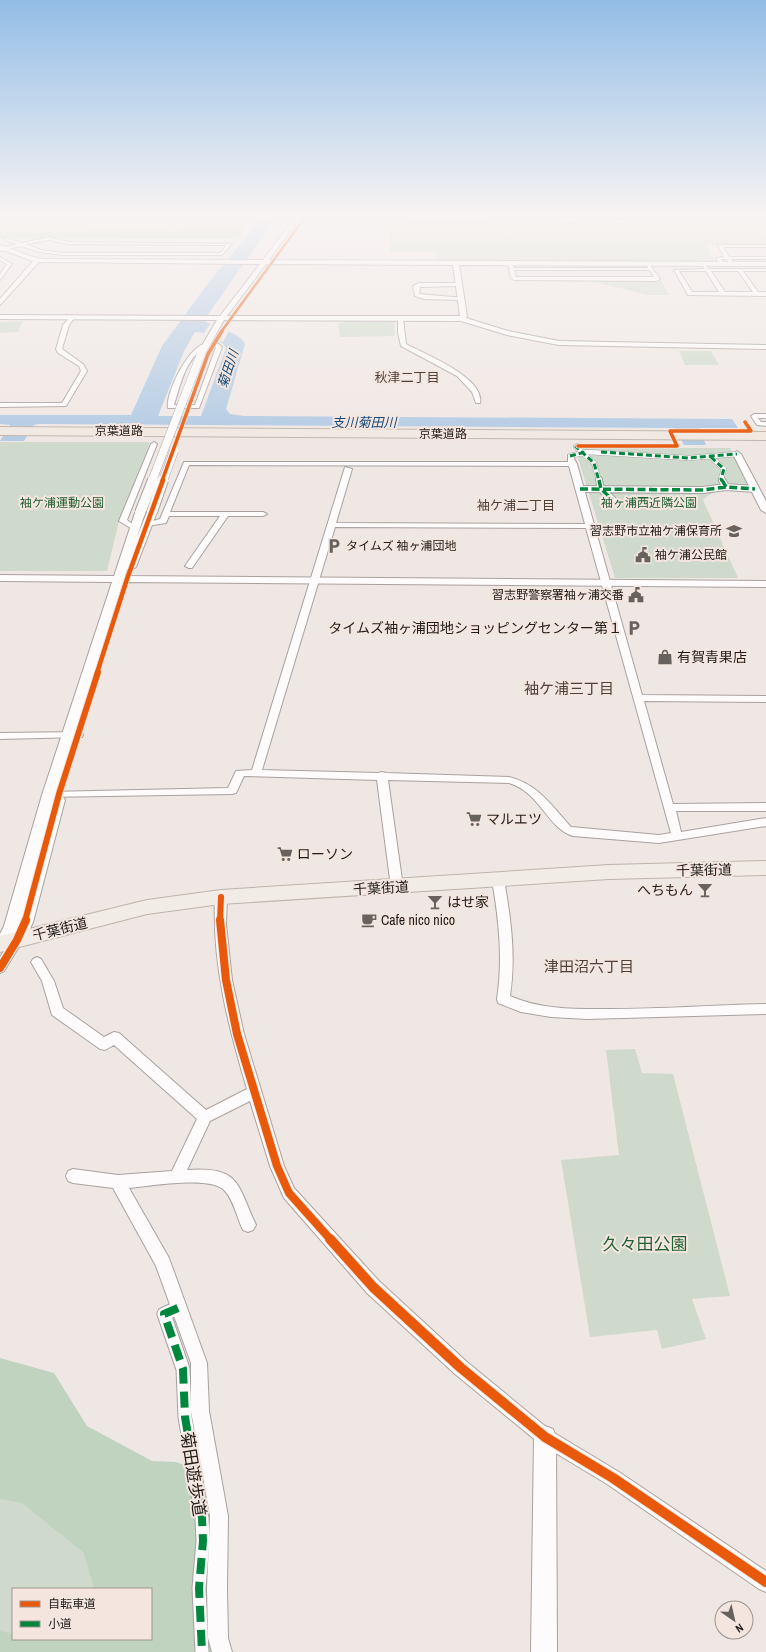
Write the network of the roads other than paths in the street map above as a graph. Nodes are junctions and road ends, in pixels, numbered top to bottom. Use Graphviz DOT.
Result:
graph roads {
  1 [pos="242,293"];
  2 [pos="246,293"];
  3 [pos="417,293"];
  4 [pos="460,293"];
  5 [pos="689,293"];
  6 [pos="723,294"];
  7 [pos="757,294"];
  8 [pos="766,294"];
  9 [pos="461,298"];
  10 [pos="0,317"];
  11 [pos="72,317"];
  12 [pos="400,319"];
  13 [pos="461,319"];
  14 [pos="224,320"];
  15 [pos="215,343"];
  16 [pos="206,344"];
  17 [pos="766,347"];
  18 [pos="205,354"];
  19 [pos="478,402"];
  20 [pos="0,406"];
  21 [pos="766,416"];
  22 [pos="766,424"];
  23 [pos="1,433"];
  24 [pos="766,436"];
  25 [pos="710,438"];
  26 [pos="766,441"];
  27 [pos="154,444"];
  28 [pos="578,446"];
  29 [pos="581,452"];
  30 [pos="737,454"];
  31 [pos="570,456"];
  32 [pos="711,457"];
  33 [pos="573,464"];
  34 [pos="348,469"];
  35 [pos="726,487"];
  36 [pos="580,489"];
  37 [pos="601,489"];
  38 [pos="755,489"];
  39 [pos="613,500"];
  40 [pos="766,510"];
  41 [pos="146,512"];
  42 [pos="165,514"];
  43 [pos="225,514"];
  44 [pos="263,514"];
  45 [pos="147,524"];
  46 [pos="332,525"];
  47 [pos="590,526"];
  48 [pos="134,528"];
  49 [pos="189,566"];
  50 [pos="0,578"];
  51 [pos="122,579"];
  52 [pos="316,580"];
  53 [pos="606,583"];
  54 [pos="766,584"];
  55 [pos="637,698"];
  56 [pos="766,699"];
  57 [pos="73,735"];
  58 [pos="0,736"];
  59 [pos="256,773"];
  60 [pos="382,775"];
  61 [pos="54,795"];
  62 [pos="766,807"];
  63 [pos="669,808"];
  64 [pos="766,822"];
  65 [pos="677,836"];
  66 [pos="766,868"];
  67 [pos="498,880"];
  68 [pos="397,887"];
  69 [pos="221,897"];
  70 [pos="5,944"];
  71 [pos="37,962"];
  72 [pos="0,968"];
  73 [pos="766,1009"];
  74 [pos="255,1092"];
  75 [pos="205,1117"];
  76 [pos="73,1176"];
  77 [pos="176,1177"];
  78 [pos="118,1182"];
  79 [pos="248,1225"];
  80 [pos="178,1308"];
  81 [pos="545,1436"];
  82 [pos="766,1582"];
  83 [pos="202,1652"];
  84 [pos="222,1652"];
  85 [pos="544,1652"];
  1 -- 14 [label="street"];
  2 -- 14 [label="street"];
  3 -- 9 [label="street"];
  4 -- 9 [label="street"];
  5 -- 6 [label="street"];
  6 -- 7 [label="street"];
  7 -- 8 [label="street"];
  9 -- 13 [label="street"];
  10 -- 11 [label="street"];
  11 -- 14 [label="street"];
  11 -- 20 [label="street"];
  12 -- 13 [label="street"];
  12 -- 14 [label="street"];
  12 -- 19 [label="street"];
  13 -- 17 [label="street"];
  14 -- 15 [label="street"];
  14 -- 16 [label="street"];
  15 -- 16 [label="street"];
  15 -- 18 [label="street"];
  16 -- 18 [label="street"];
  18 -- 41 [label="street, bridge"];
  21 -- 22 [label="street"];
  23 -- 25 [label="highway, 京葉道路"];
  24 -- 25 [label="highway, 京葉道路"];
  25 -- 26 [label="highway, 京葉道路"];
  27 -- 48 [label="street"];
  28 -- 29 [label="street"];
  29 -- 31 [label="street"];
  29 -- 32 [label="street"];
  29 -- 37 [label="street"];
  30 -- 32 [label="street"];
  30 -- 38 [label="street"];
  31 -- 33 [label="street"];
  32 -- 35 [label="street"];
  33 -- 36 [label="street"];
  33 -- 42 [label="street"];
  34 -- 46 [label="street"];
  35 -- 37 [label="street"];
  35 -- 38 [label="street"];
  36 -- 37 [label="street"];
  36 -- 47 [label="street"];
  37 -- 39 [label="street"];
  38 -- 40 [label="street"];
  41 -- 45 [label="street"];
  41 -- 48 [label="street"];
  42 -- 43 [label="street"];
  42 -- 45 [label="street"];
  43 -- 44 [label="street"];
  43 -- 49 [label="street"];
  45 -- 51 [label="street"];
  46 -- 47 [label="street"];
  46 -- 52 [label="street"];
  47 -- 53 [label="street"];
  48 -- 51 [label="street"];
  50 -- 51 [label="street"];
  51 -- 52 [label="street"];
  51 -- 57 [label="street"];
  52 -- 53 [label="street"];
  52 -- 59 [label="street"];
  53 -- 54 [label="street"];
  53 -- 55 [label="street"];
  55 -- 56 [label="street"];
  55 -- 63 [label="street"];
  57 -- 58 [label="street"];
  57 -- 61 [label="street"];
  59 -- 60 [label="street"];
  59 -- 61 [label="street"];
  60 -- 65 [label="street"];
  60 -- 68 [label="street"];
  61 -- 70 [label="street"];
  62 -- 63 [label="street"];
  63 -- 65 [label="street"];
  64 -- 65 [label="street"];
  66 -- 67 [label="highway, 千葉街道"];
  67 -- 68 [label="highway, 千葉街道"];
  67 -- 73 [label="street"];
  68 -- 69 [label="highway, 千葉街道"];
  69 -- 70 [label="highway, 千葉街道"];
  69 -- 74 [label="street"];
  70 -- 72 [label="street"];
  71 -- 75 [label="street"];
  74 -- 75 [label="street"];
  74 -- 81 [label="street"];
  75 -- 77 [label="street"];
  76 -- 78 [label="street"];
  77 -- 78 [label="street"];
  77 -- 79 [label="street"];
  78 -- 80 [label="street"];
  80 -- 83 [label="street, 菊田遊歩道"];
  80 -- 84 [label="street"];
  81 -- 82 [label="street"];
  81 -- 85 [label="street"];
}
